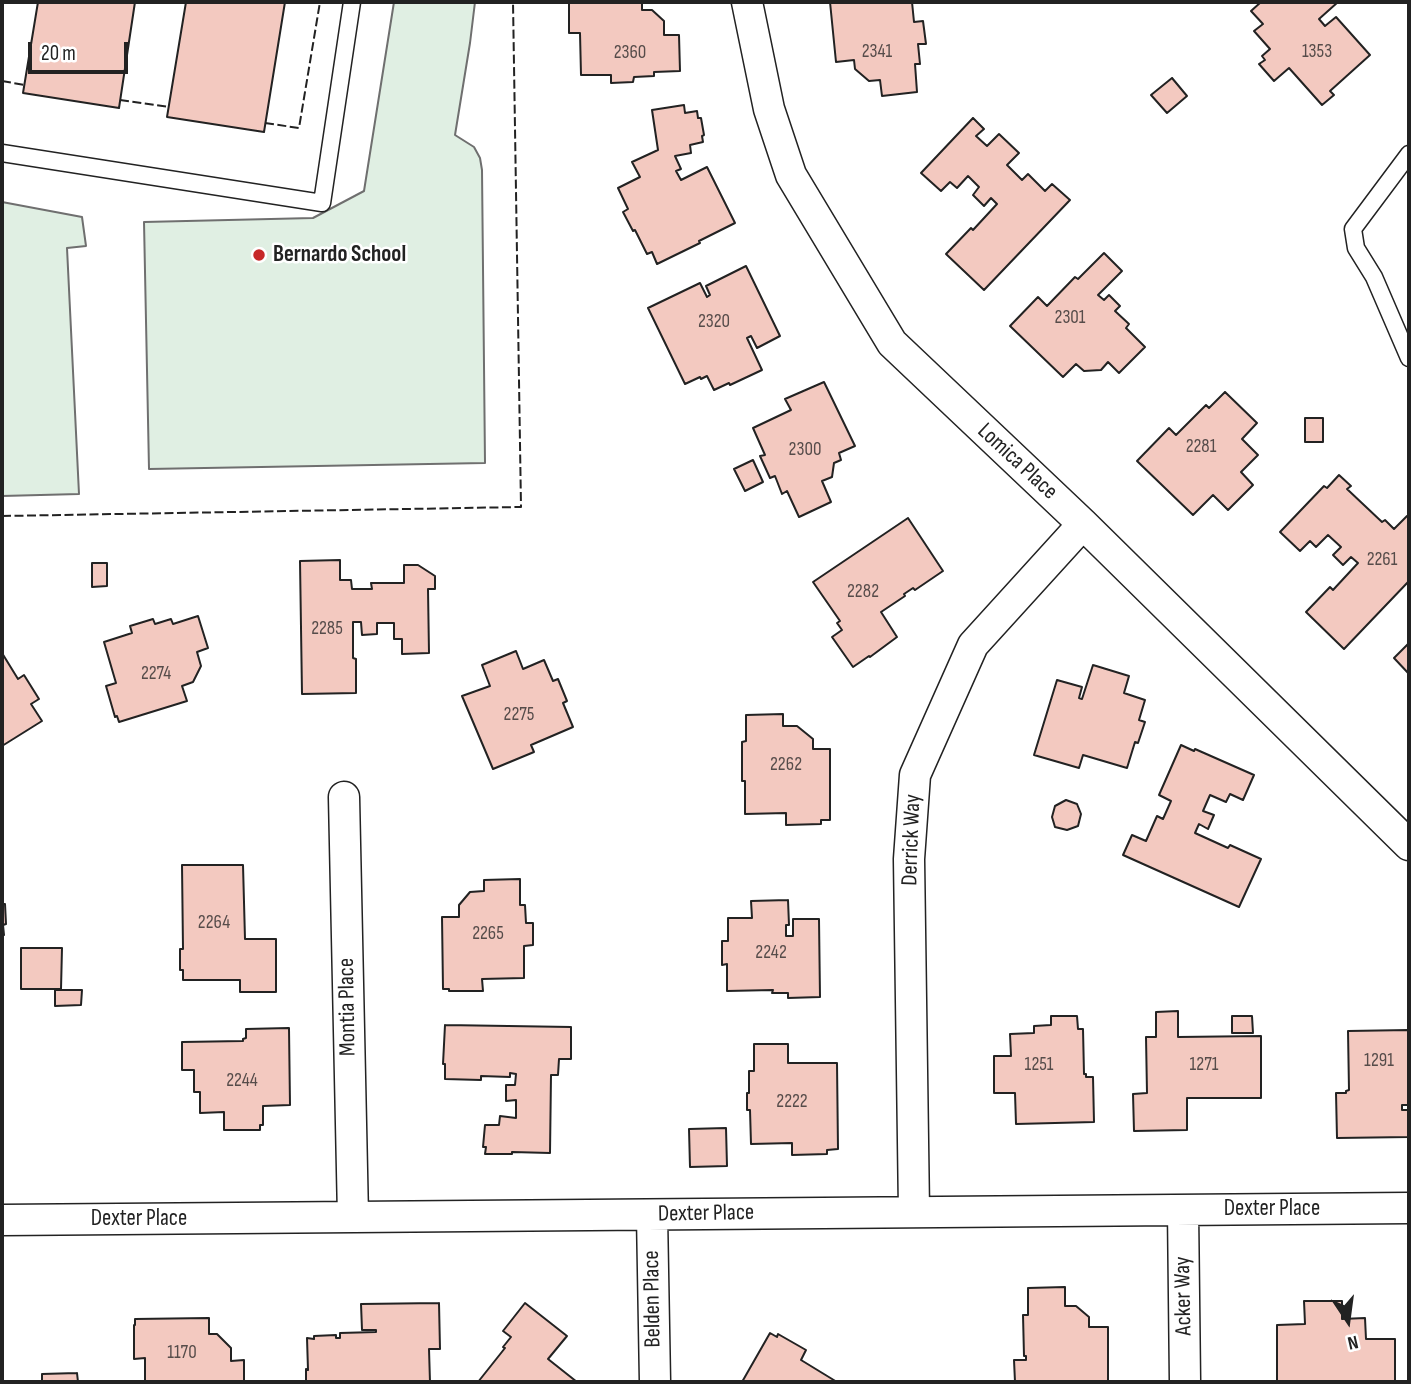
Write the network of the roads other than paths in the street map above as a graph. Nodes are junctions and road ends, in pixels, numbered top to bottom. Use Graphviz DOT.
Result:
graph roads {
  1 [pos="352,2"];
  2 [pos="747,2"];
  3 [pos="2,153"];
  4 [pos="1409,154"];
  5 [pos="1409,358"];
  6 [pos="1083,524"];
  7 [pos="344,797"];
  8 [pos="1409,845"];
  9 [pos="1409,1208"];
  10 [pos="1183,1209"];
  11 [pos="914,1211"];
  12 [pos="652,1215"];
  13 [pos="353,1217"];
  14 [pos="2,1220"];
  15 [pos="655,1382"];
  16 [pos="1185,1382"];
  1 -- 3 [label="lane"];
  2 -- 6 [label="street, Lomica Place"];
  4 -- 5 [label="lane"];
  6 -- 8 [label="street, Lomica Place"];
  6 -- 11 [label="street, Derrick Way"];
  7 -- 13 [label="street, Montia Place"];
  9 -- 10 [label="street, Dexter Place"];
  10 -- 11 [label="street, Dexter Place"];
  10 -- 16 [label="street, Acker Way"];
  11 -- 12 [label="street, Dexter Place"];
  12 -- 13 [label="street, Dexter Place"];
  12 -- 15 [label="street, Belden Place"];
  13 -- 14 [label="street, Dexter Place"];
}
